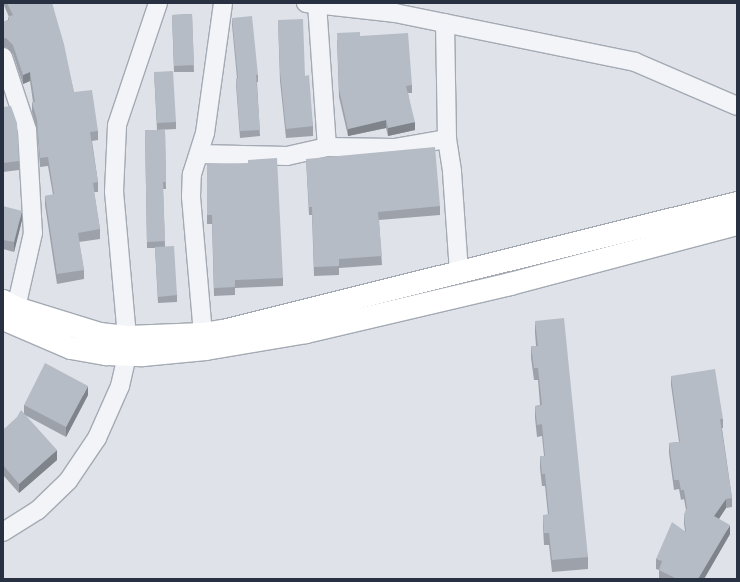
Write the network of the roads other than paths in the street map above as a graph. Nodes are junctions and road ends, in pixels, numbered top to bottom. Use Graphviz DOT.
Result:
graph roads {
  1 [pos="158,3"];
  2 [pos="223,3"];
  3 [pos="312,4"];
  4 [pos="445,23"];
  5 [pos="3,57"];
  6 [pos="737,106"];
  7 [pos="447,139"];
  8 [pos="327,147"];
  9 [pos="199,154"];
  10 [pos="737,203"];
  11 [pos="737,224"];
  12 [pos="459,272"];
  13 [pos="7,309"];
  14 [pos="203,334"];
  15 [pos="128,346"];
  16 [pos="3,532"];
  1 -- 15 [label="street"];
  2 -- 9 [label="street"];
  3 -- 4 [label="street"];
  3 -- 8 [label="street"];
  4 -- 6 [label="street"];
  4 -- 7 [label="street"];
  5 -- 13 [label="street"];
  7 -- 8 [label="street"];
  7 -- 12 [label="street"];
  8 -- 9 [label="street"];
  9 -- 14 [label="street"];
  10 -- 12 [label="street"];
  11 -- 15 [label="street"];
  12 -- 14 [label="street"];
  13 -- 15 [label="street"];
  14 -- 15 [label="street"];
  15 -- 16 [label="street"];
}
